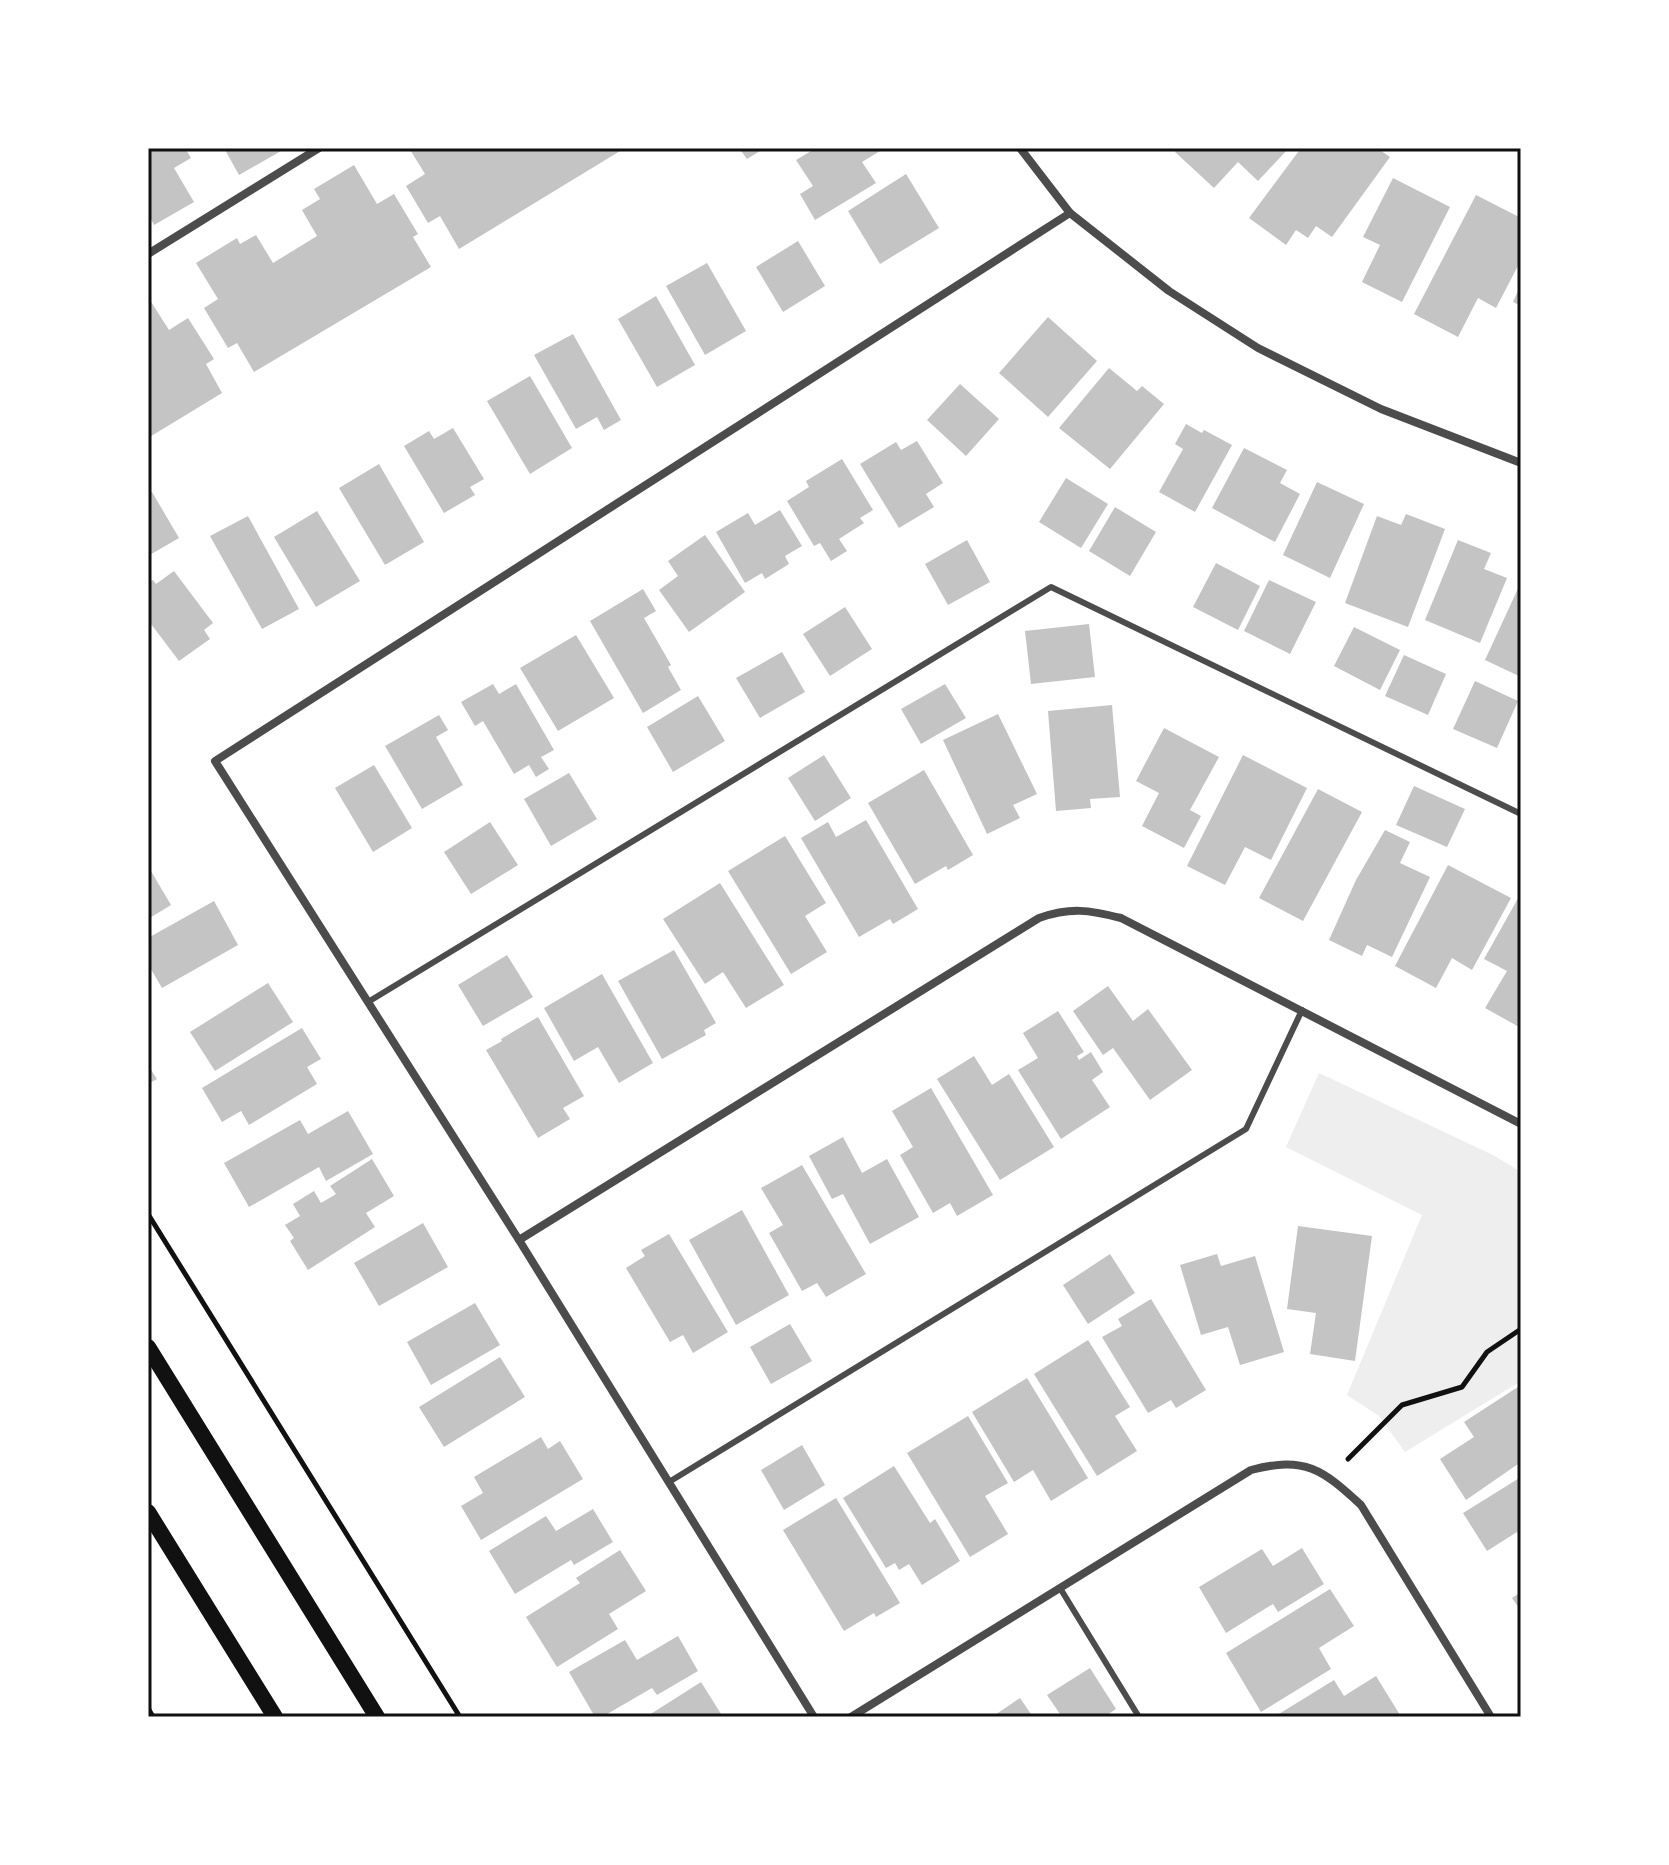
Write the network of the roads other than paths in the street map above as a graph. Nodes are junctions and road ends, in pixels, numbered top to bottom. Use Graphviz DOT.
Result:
graph roads {
  1 [pos="319,148"];
  2 [pos="1020,148"];
  3 [pos="1070,213"];
  4 [pos="148,254"];
  5 [pos="1521,463"];
  6 [pos="1521,814"];
  7 [pos="368,1002"];
  8 [pos="1302,1010"];
  9 [pos="1521,1124"];
  10 [pos="519,1240"];
  11 [pos="148,1347"];
  12 [pos="669,1482"];
  13 [pos="148,1512"];
  14 [pos="1060,1588"];
  15 [pos="275,1717"];
  16 [pos="377,1717"];
  17 [pos="814,1717"];
  18 [pos="851,1717"];
  19 [pos="1139,1717"];
  20 [pos="1491,1717"];
  1 -- 4 [label="street"];
  2 -- 3 [label="street"];
  3 -- 5 [label="street"];
  3 -- 7 [label="street"];
  6 -- 7 [label="lane"];
  7 -- 10 [label="street"];
  8 -- 9 [label="street"];
  8 -- 10 [label="street"];
  8 -- 12 [label="lane"];
  10 -- 12 [label="street"];
  11 -- 16 [label="main road"];
  12 -- 17 [label="street"];
  13 -- 15 [label="main road"];
  14 -- 18 [label="street"];
  14 -- 19 [label="lane"];
  14 -- 20 [label="street"];
}
